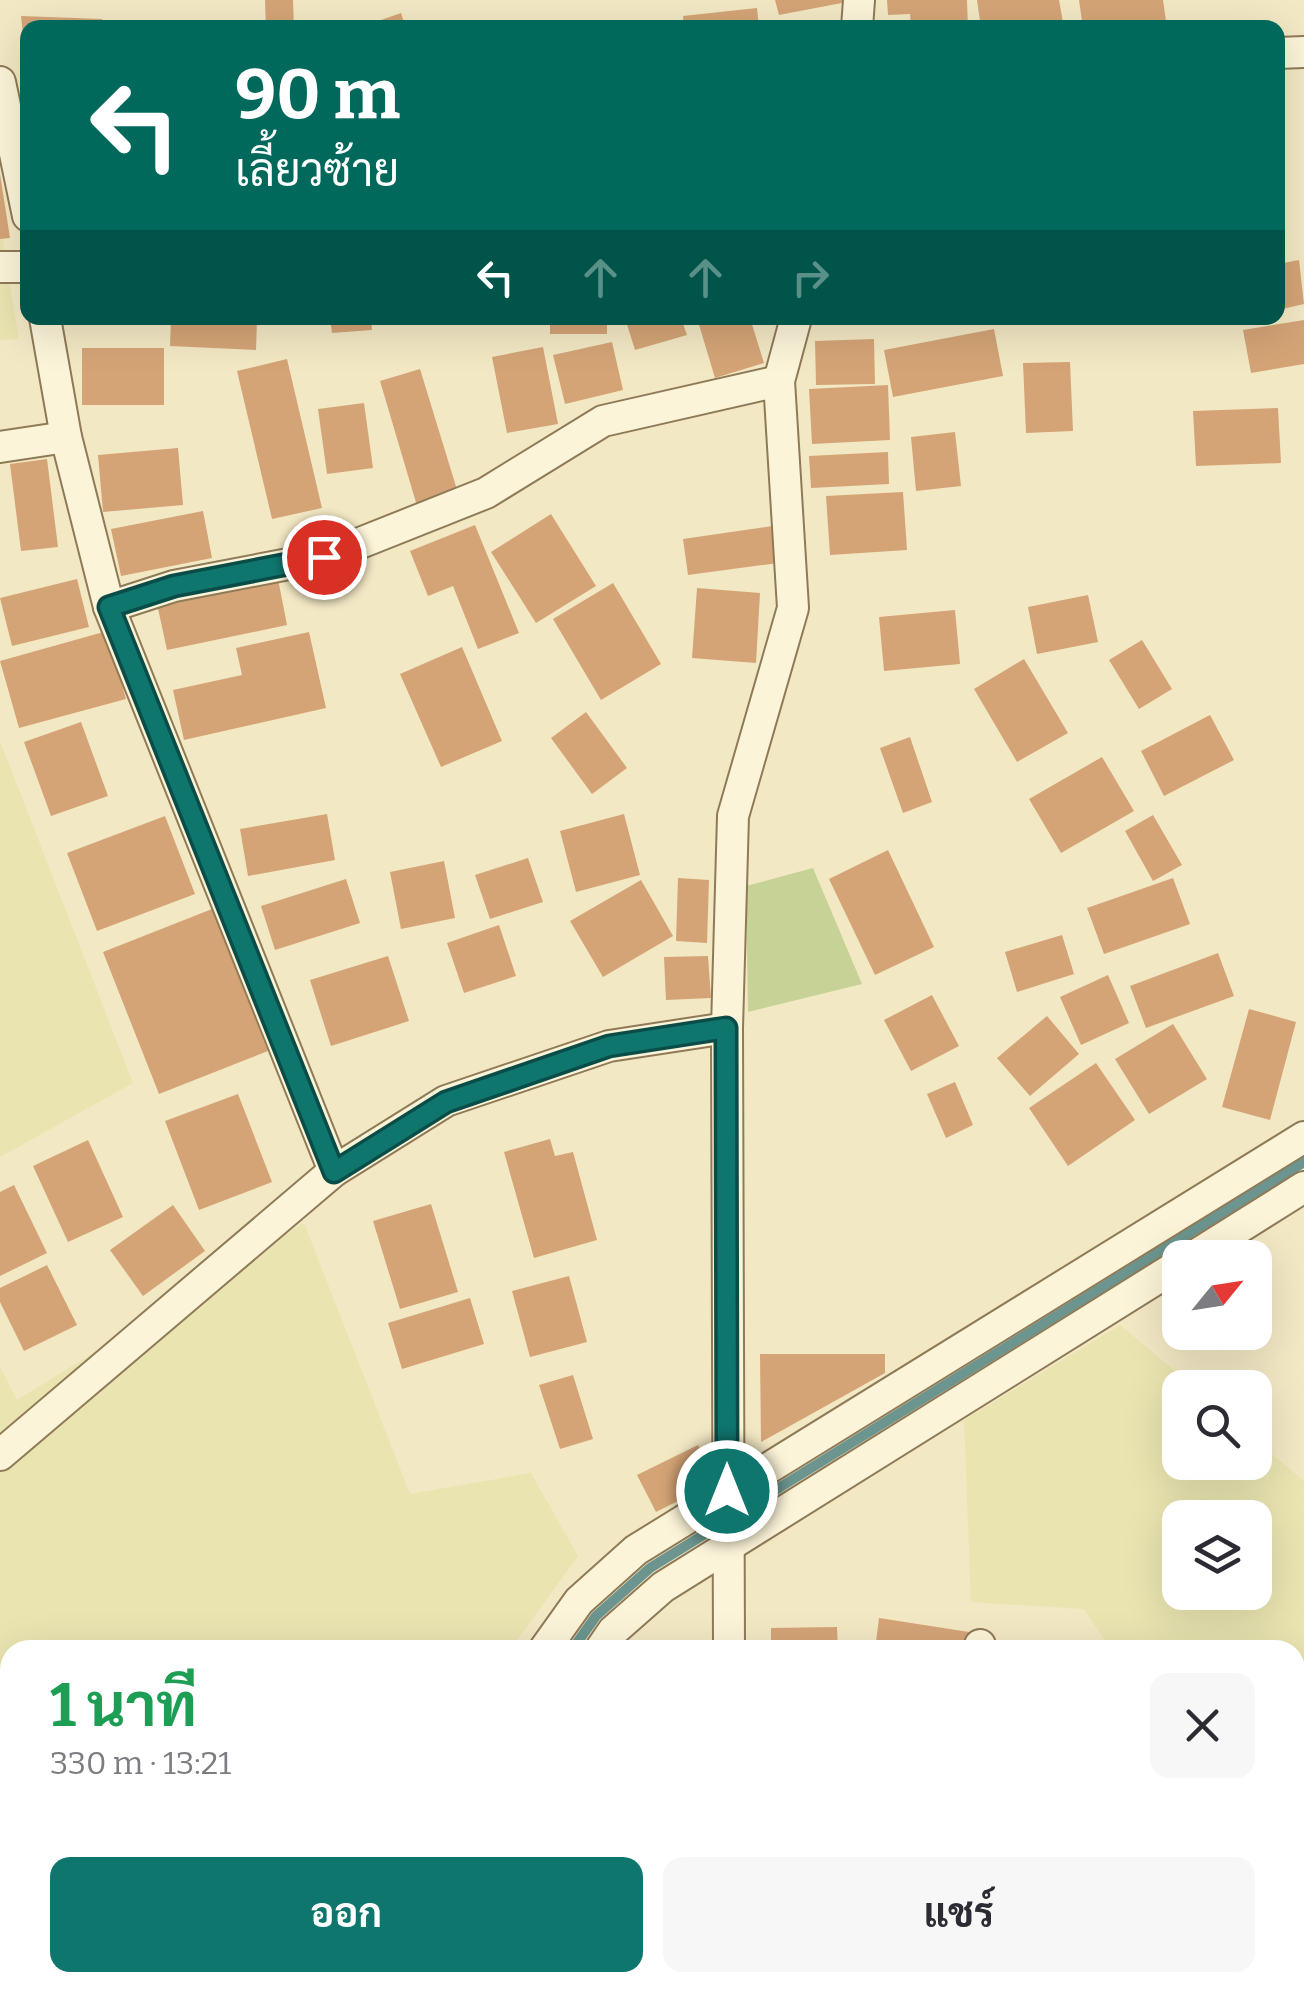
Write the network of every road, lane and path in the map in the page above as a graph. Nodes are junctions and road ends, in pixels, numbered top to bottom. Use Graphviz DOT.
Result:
graph roads {
  1 [pos="0,82"];
  2 [pos="20,160"];
  3 [pos="46,325"];
  4 [pos="794,325"];
  5 [pos="780,381"];
  6 [pos="66,437"];
  7 [pos="0,447"];
  8 [pos="109,607"];
  9 [pos="726,1028"];
  10 [pos="1304,1138"];
  11 [pos="334,1172"];
  12 [pos="1304,1187"];
  13 [pos="1220,1240"];
  14 [pos="1162,1274"];
  15 [pos="0,1455"];
  16 [pos="727,1520"];
  17 [pos="551,1640"];
  18 [pos="607,1640"];
  19 [pos="729,1640"];
  1 -- 2 [label="street"];
  3 -- 6 [label="street"];
  4 -- 5 [label="street"];
  5 -- 8 [label="street"];
  5 -- 9 [label="street"];
  6 -- 7 [label="street"];
  6 -- 8 [label="street"];
  8 -- 11 [label="street"];
  9 -- 11 [label="street"];
  9 -- 16 [label="street"];
  10 -- 16 [label="street"];
  11 -- 15 [label="street"];
  12 -- 13 [label="street"];
  14 -- 16 [label="street"];
  16 -- 17 [label="street"];
  16 -- 18 [label="street"];
  16 -- 19 [label="street"];
}
